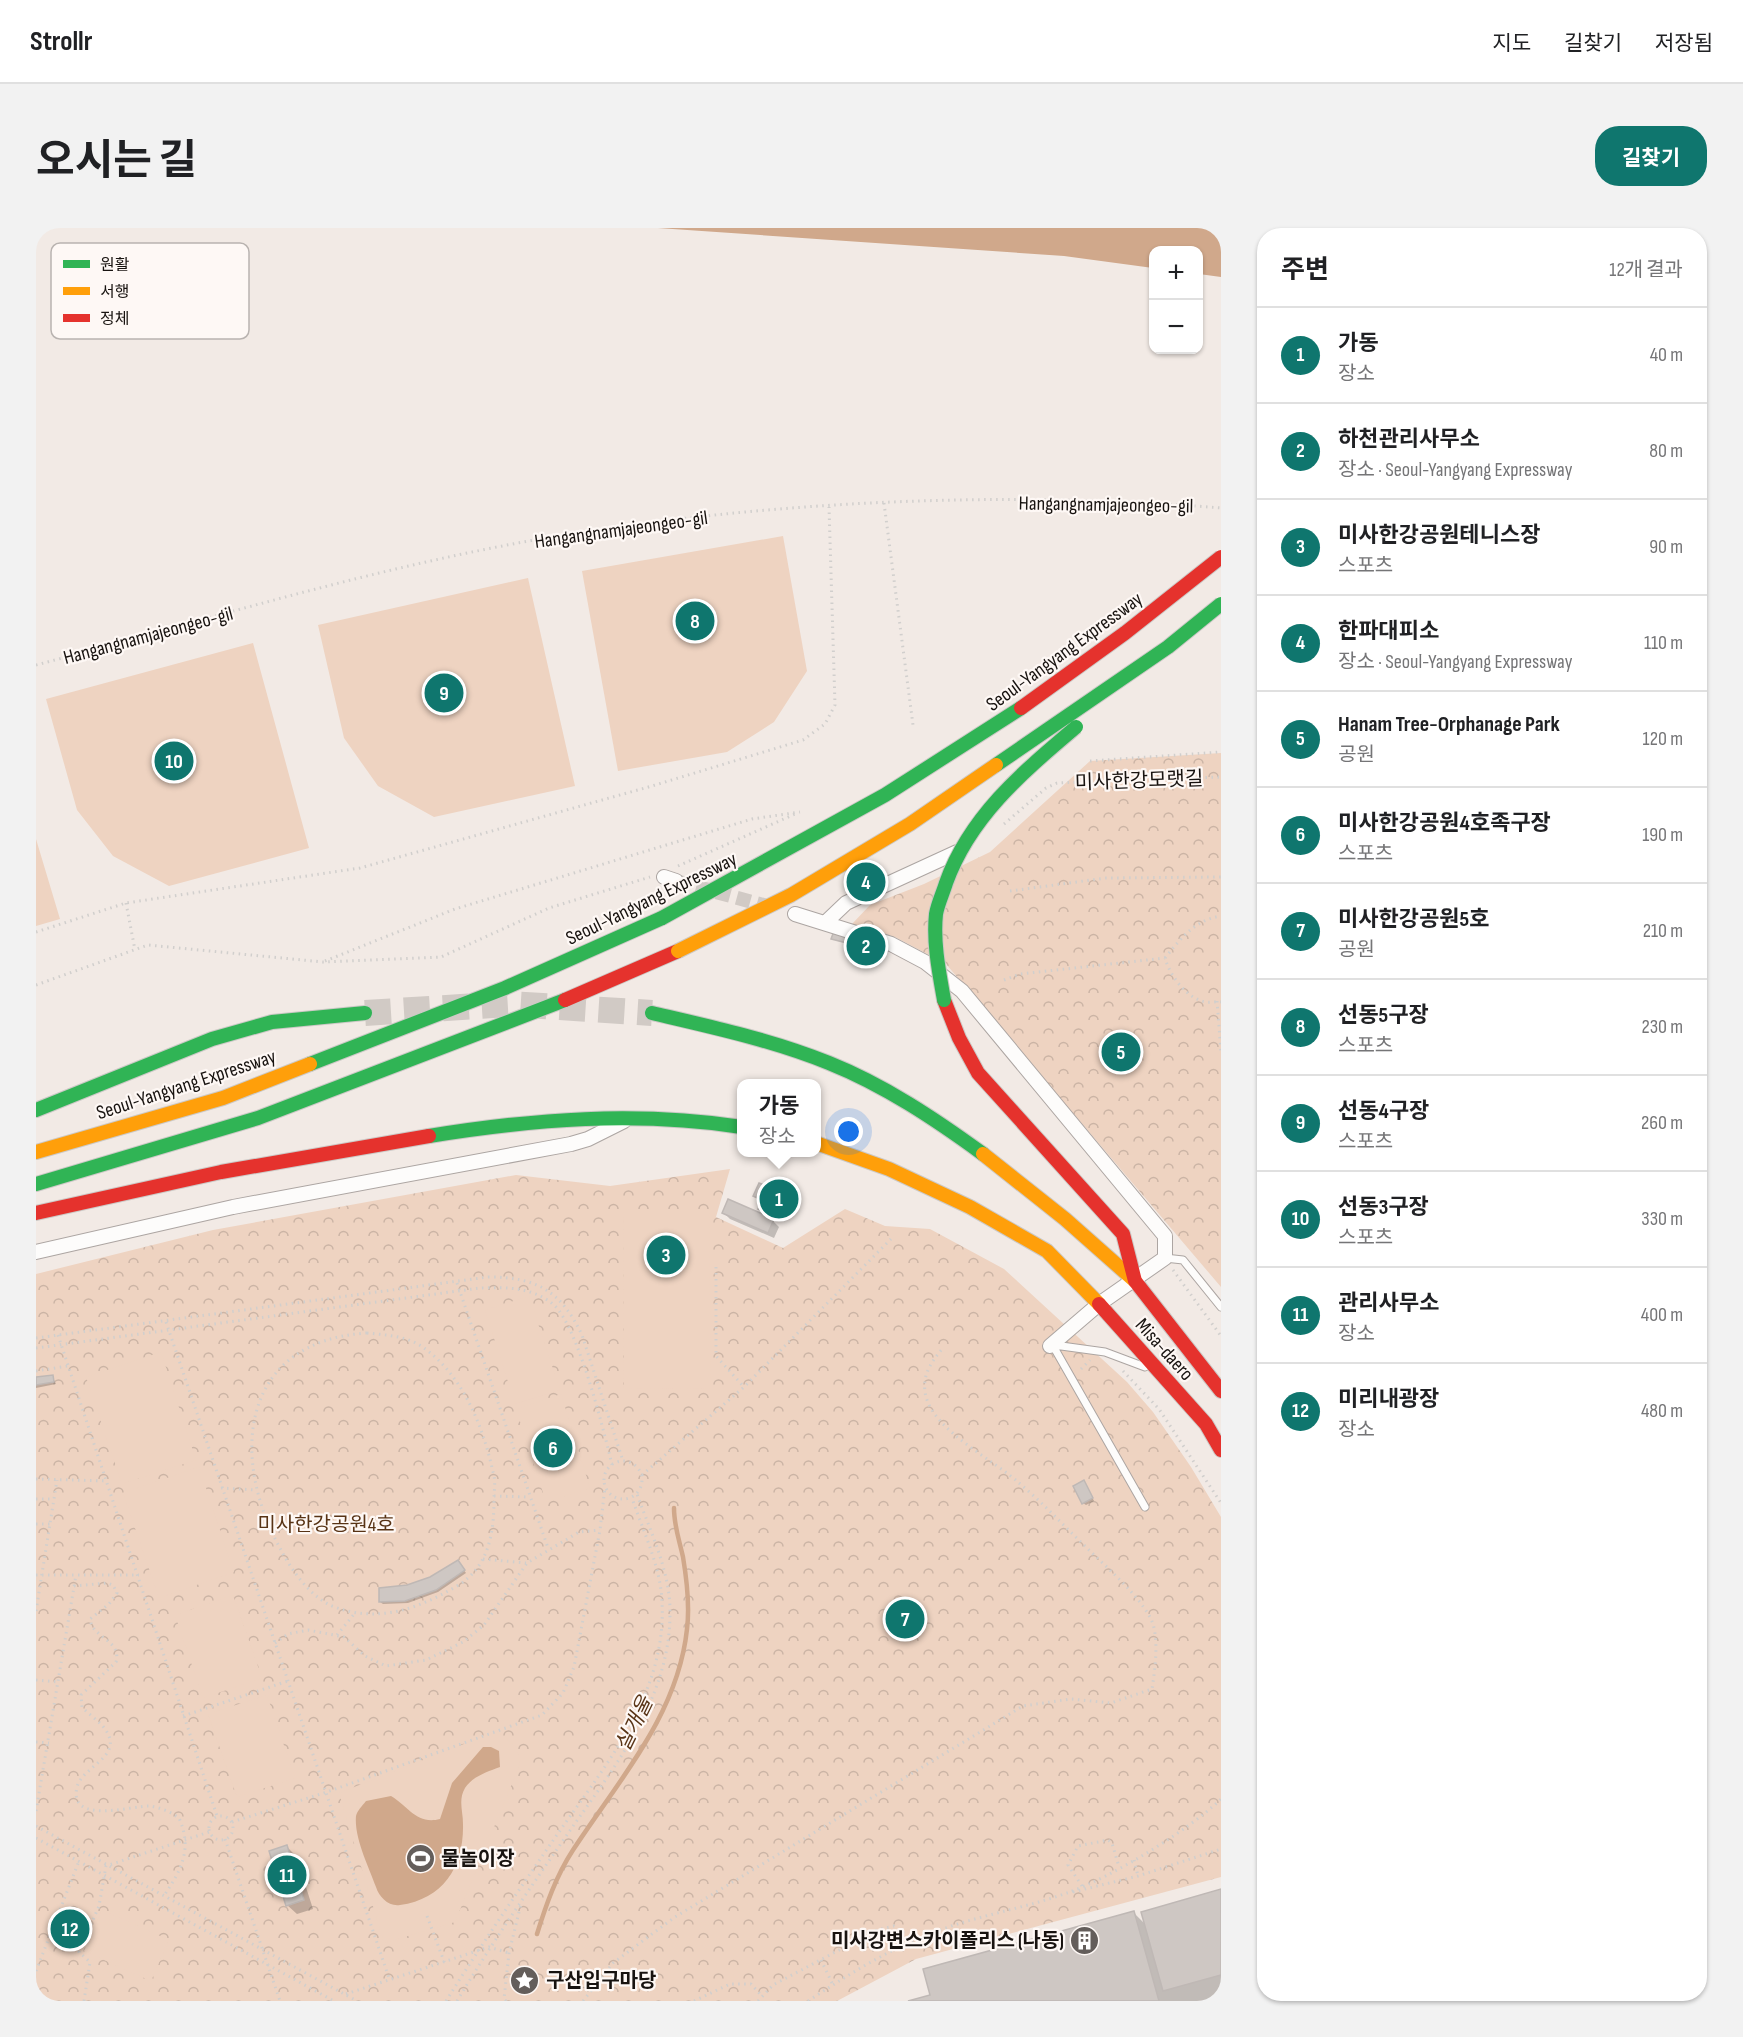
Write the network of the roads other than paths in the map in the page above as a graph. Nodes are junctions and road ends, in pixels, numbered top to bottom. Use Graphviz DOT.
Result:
graph roads {
  1 [pos="1221,557"];
  2 [pos="1221,604"];
  3 [pos="1168,648"];
  4 [pos="976,844"];
  5 [pos="795,914"];
  6 [pos="825,923"];
  7 [pos="365,1013"];
  8 [pos="652,1013"];
  9 [pos="36,1110"];
  10 [pos="638,1114"];
  11 [pos="737,1126"];
  12 [pos="821,1145"];
  13 [pos="36,1152"];
  14 [pos="36,1184"];
  15 [pos="36,1213"];
  16 [pos="36,1252"];
  17 [pos="1165,1258"];
  18 [pos="1135,1281"];
  19 [pos="1099,1304"];
  20 [pos="1221,1307"];
  21 [pos="1051,1345"];
  22 [pos="1168,1383"];
  23 [pos="1221,1391"];
  24 [pos="1221,1450"];
  25 [pos="1145,1507"];
  1 -- 13 [label="main road, Seoul-Yangyang Expressway, bridge"];
  2 -- 3 [label="main road, bridge"];
  3 -- 14 [label="main road, bridge"];
  3 -- 18 [label="main road, bridge"];
  4 -- 6 [label="street"];
  5 -- 6 [label="street"];
  6 -- 17 [label="street"];
  7 -- 9 [label="main road"];
  8 -- 18 [label="main road"];
  10 -- 11 [label="main road"];
  10 -- 15 [label="main road"];
  10 -- 16 [label="street"];
  12 -- 19 [label="main road, Misa-daero"];
  17 -- 18 [label="street"];
  17 -- 20 [label="lane"];
  18 -- 19 [label="street"];
  18 -- 23 [label="main road, Misa-daero"];
  19 -- 21 [label="street"];
  19 -- 22 [label="main road, Misa-daero"];
  21 -- 22 [label="lane"];
  21 -- 25 [label="lane"];
  22 -- 24 [label="main road, Misa-daero"];
}
